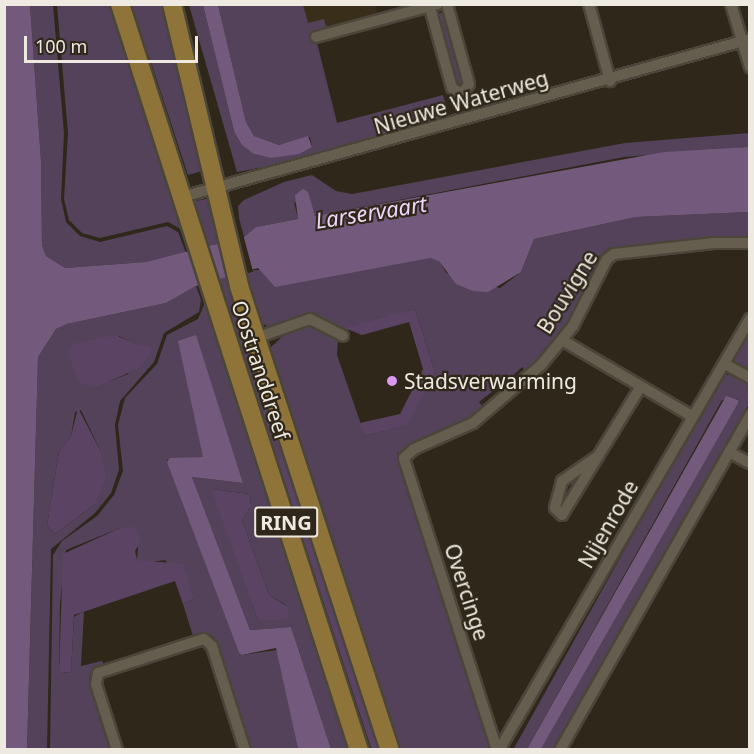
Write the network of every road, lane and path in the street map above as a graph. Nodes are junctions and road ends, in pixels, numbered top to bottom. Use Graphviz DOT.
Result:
graph roads {
  1 [pos="120,4"];
  2 [pos="172,4"];
  3 [pos="447,4"];
  4 [pos="589,4"];
  5 [pos="731,4"];
  6 [pos="432,5"];
  7 [pos="316,37"];
  8 [pos="746,40"];
  9 [pos="750,67"];
  10 [pos="610,81"];
  11 [pos="214,189"];
  12 [pos="182,197"];
  13 [pos="750,243"];
  14 [pos="750,319"];
  15 [pos="343,336"];
  16 [pos="256,338"];
  17 [pos="562,340"];
  18 [pos="725,364"];
  19 [pos="750,378"];
  20 [pos="640,386"];
  21 [pos="750,415"];
  22 [pos="693,417"];
  23 [pos="414,449"];
  24 [pos="729,452"];
  25 [pos="598,456"];
  26 [pos="750,463"];
  27 [pos="117,750"];
  28 [pos="245,750"];
  29 [pos="359,750"];
  30 [pos="390,750"];
  31 [pos="498,750"];
  32 [pos="560,750"];
  1 -- 12 [label="main road, Oostranddreef / RING"];
  2 -- 11 [label="main road, Oostranddreef / RING"];
  3 -- 6 [label="street"];
  4 -- 10 [label="street"];
  5 -- 8 [label="street"];
  6 -- 7 [label="street"];
  8 -- 9 [label="street"];
  8 -- 10 [label="street, Nieuwe Waterweg"];
  10 -- 11 [label="street, Nieuwe Waterweg"];
  11 -- 12 [label="street, Nieuwe Waterweg"];
  11 -- 16 [label="main road, Oostranddreef / RING"];
  12 -- 29 [label="main road, Oostranddreef / RING"];
  13 -- 17 [label="street, Bouvigne"];
  14 -- 18 [label="street, Nijenrode"];
  15 -- 16 [label="street, Oostranddreef"];
  16 -- 30 [label="main road, Oostranddreef / RING"];
  17 -- 20 [label="street"];
  17 -- 23 [label="street, Bouvigne"];
  18 -- 19 [label="street"];
  18 -- 22 [label="street, Nijenrode"];
  20 -- 22 [label="street"];
  20 -- 25 [label="street"];
  21 -- 24 [label="street"];
  22 -- 31 [label="street, Nijenrode"];
  23 -- 31 [label="street, Overcinge"];
  24 -- 26 [label="street"];
  24 -- 32 [label="street"];
  25 -- 25 [label="street"];
  27 -- 28 [label="street"];
}
